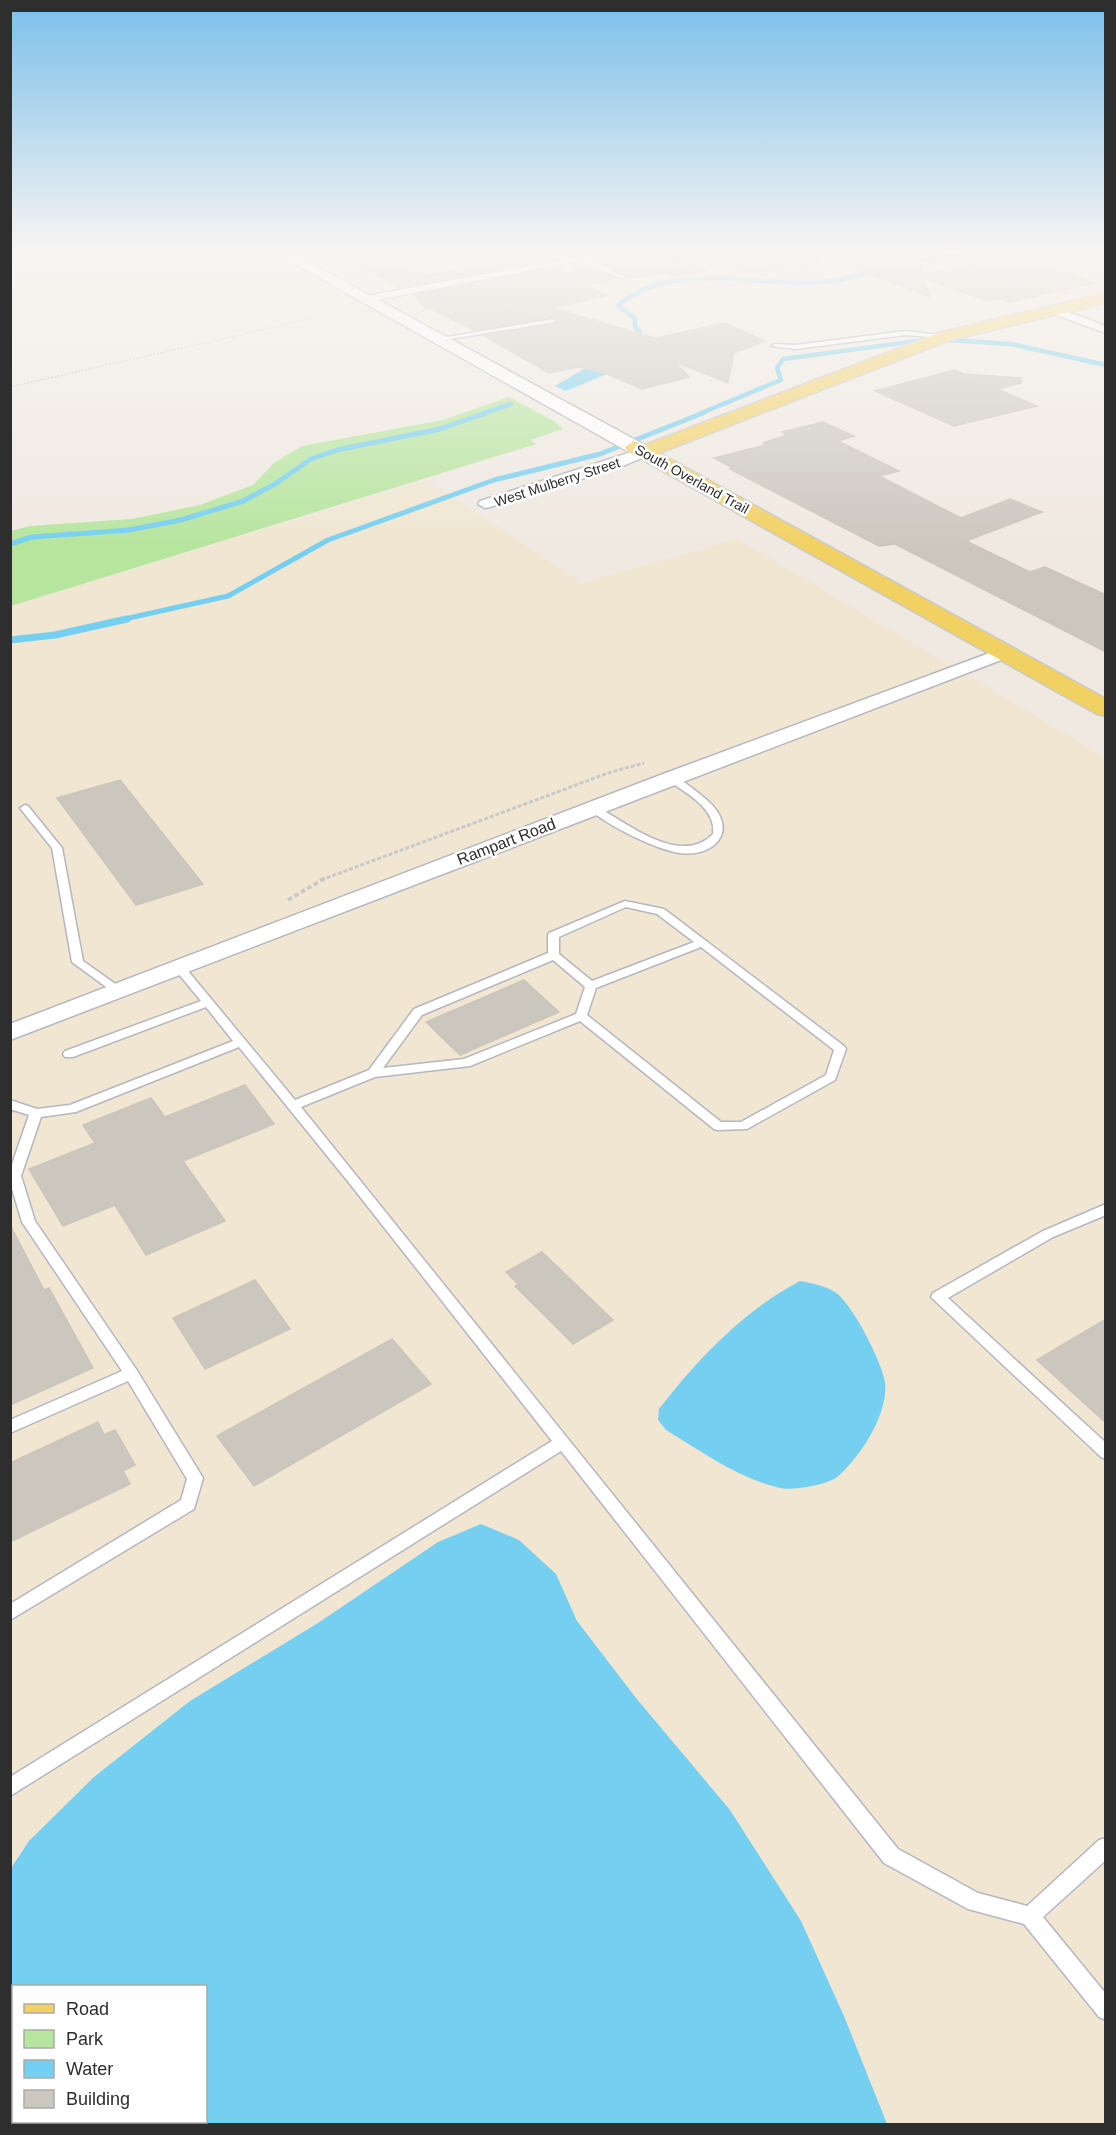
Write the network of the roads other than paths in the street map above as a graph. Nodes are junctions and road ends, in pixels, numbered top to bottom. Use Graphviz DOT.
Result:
graph roads {
  1 [pos="457,350"];
  2 [pos="906,350"];
  3 [pos="633,446"];
  4 [pos="485,504"];
  5 [pos="1004,653"];
  6 [pos="1106,710"];
  7 [pos="670,778"];
  8 [pos="25,808"];
  9 [pos="593,808"];
  10 [pos="702,943"];
  11 [pos="554,955"];
  12 [pos="179,967"];
  13 [pos="591,986"];
  14 [pos="117,990"];
  15 [pos="209,1002"];
  16 [pos="580,1016"];
  17 [pos="10,1033"];
  18 [pos="241,1042"];
  19 [pos="69,1054"];
  20 [pos="373,1073"];
  21 [pos="10,1104"];
  22 [pos="293,1105"];
  23 [pos="36,1113"];
  24 [pos="1106,1209"];
  25 [pos="131,1373"];
  26 [pos="10,1427"];
  27 [pos="561,1443"];
  28 [pos="1106,1453"];
  29 [pos="10,1612"];
  30 [pos="10,1787"];
  31 [pos="1106,1847"];
  32 [pos="1030,1916"];
  33 [pos="1106,2010"];
  1 -- 3 [label="main road, South Overland Trail"];
  2 -- 3 [label="main road, West Mulberry Street"];
  3 -- 4 [label="street, West Mulberry Street"];
  3 -- 5 [label="main road, South Overland Trail"];
  5 -- 6 [label="main road, South Overland Trail"];
  5 -- 7 [label="street, Rampart Road"];
  7 -- 9 [label="street, Rampart Road"];
  7 -- 9 [label="lane"];
  8 -- 14 [label="lane"];
  9 -- 12 [label="street, Rampart Road"];
  10 -- 11 [label="lane"];
  10 -- 13 [label="lane"];
  10 -- 16 [label="lane"];
  11 -- 13 [label="lane"];
  11 -- 20 [label="lane"];
  12 -- 14 [label="street, Rampart Road"];
  12 -- 15 [label="lane"];
  13 -- 16 [label="lane"];
  14 -- 17 [label="street, Rampart Road"];
  15 -- 18 [label="lane"];
  15 -- 19 [label="lane"];
  16 -- 20 [label="lane"];
  18 -- 22 [label="lane"];
  18 -- 23 [label="lane"];
  20 -- 22 [label="lane"];
  21 -- 23 [label="lane"];
  22 -- 27 [label="lane"];
  23 -- 25 [label="lane"];
  24 -- 28 [label="lane"];
  25 -- 26 [label="lane"];
  25 -- 29 [label="lane"];
  27 -- 30 [label="lane"];
  27 -- 32 [label="lane"];
  31 -- 32 [label="lane"];
  32 -- 33 [label="lane"];
}
